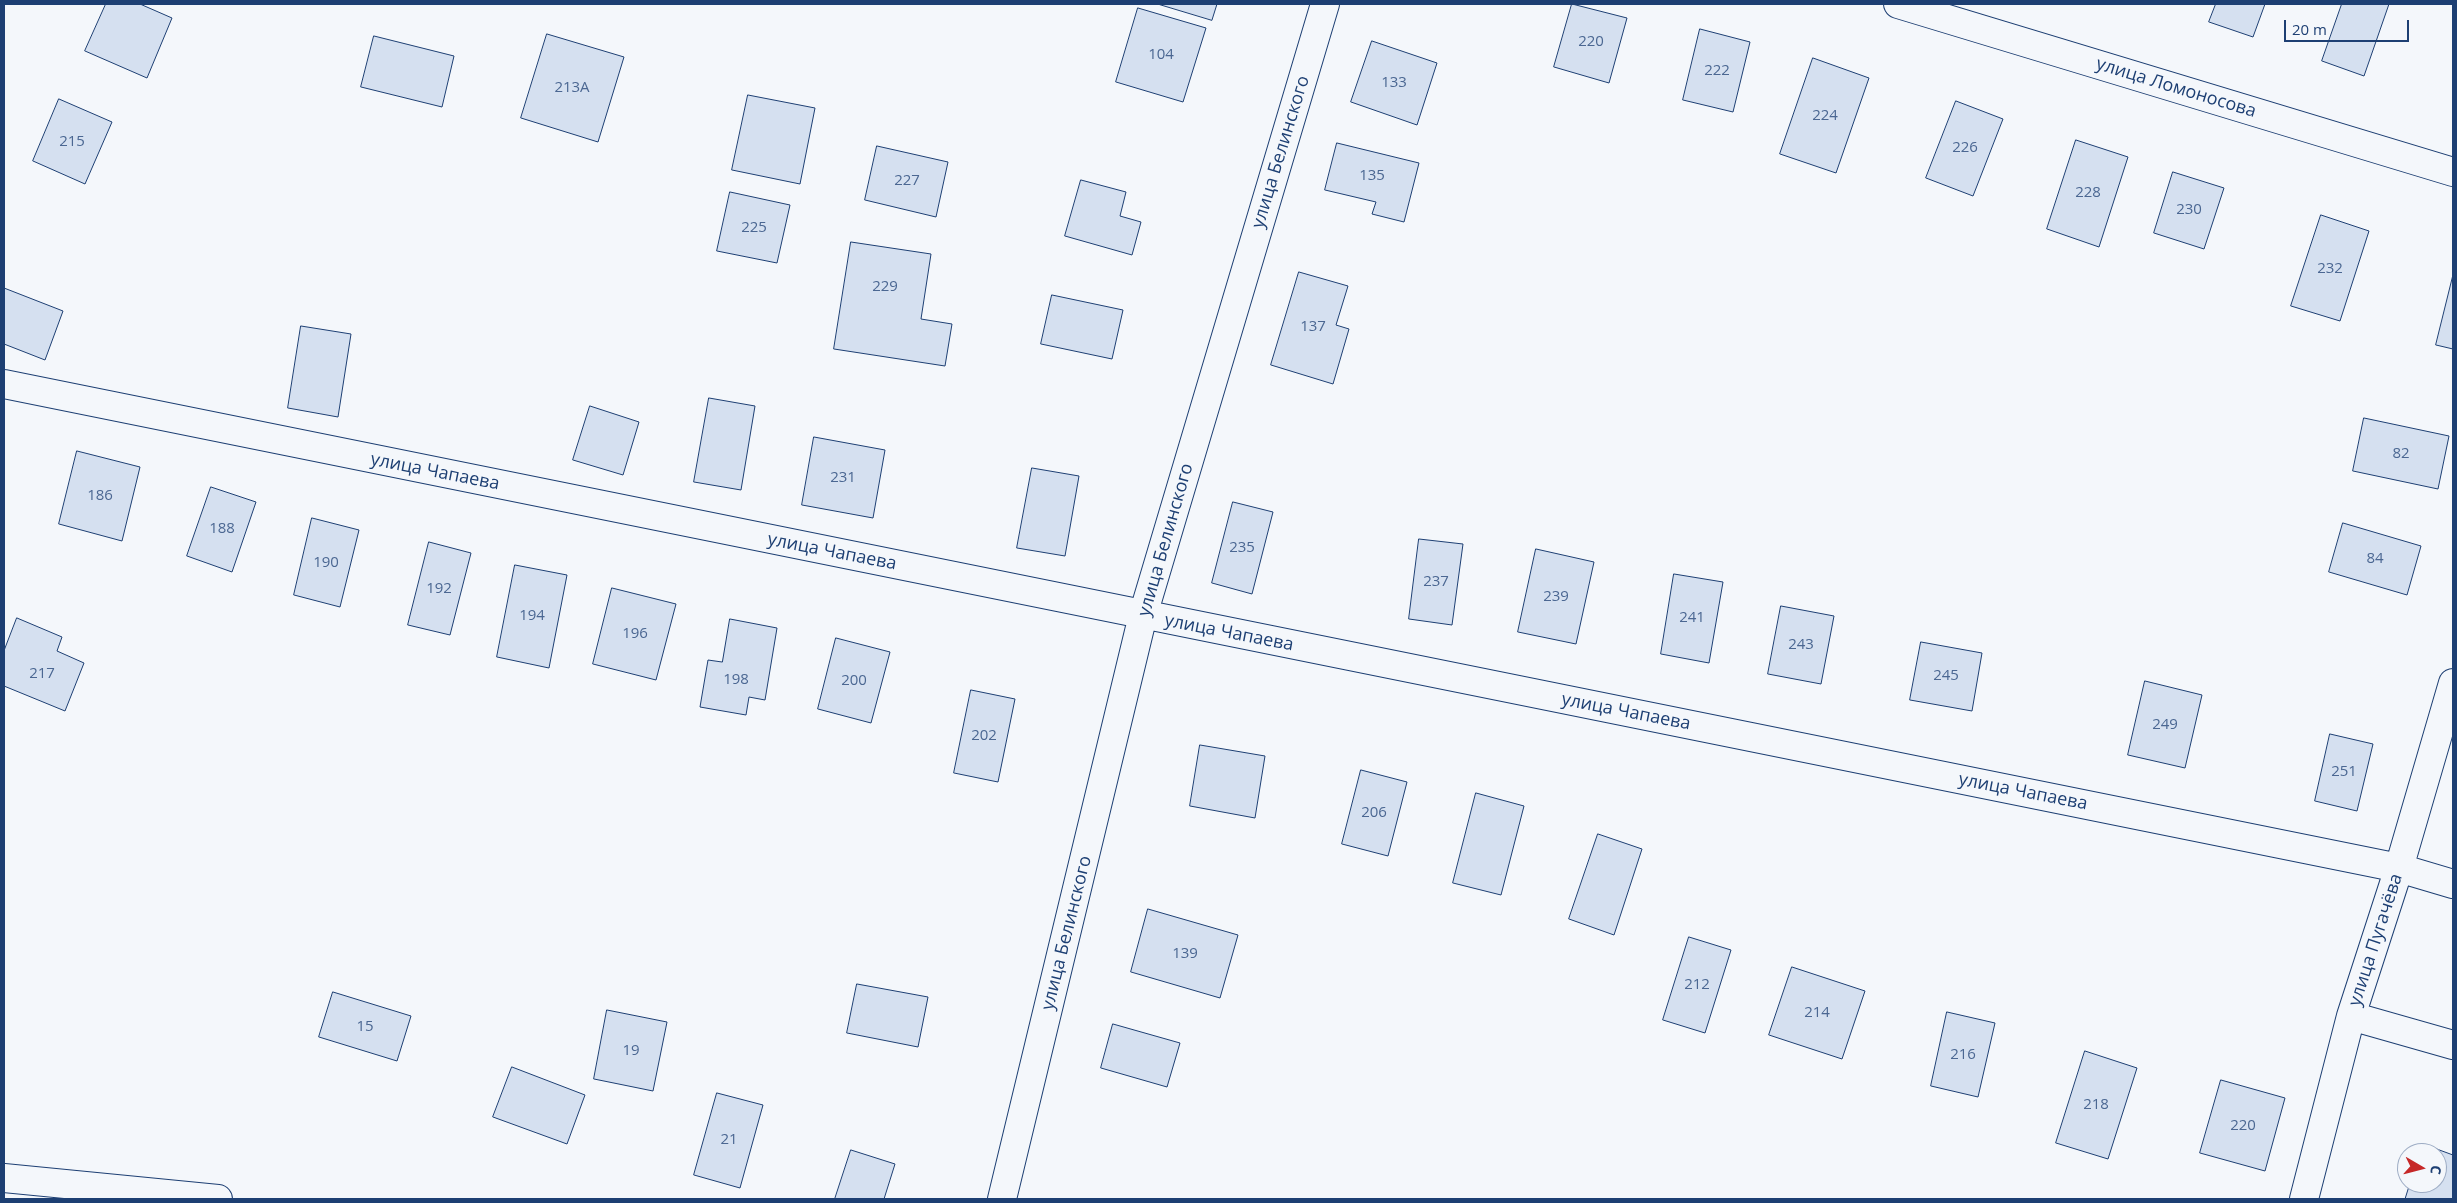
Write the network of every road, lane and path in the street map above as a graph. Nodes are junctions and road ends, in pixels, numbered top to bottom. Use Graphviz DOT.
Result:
graph roads {
  1 [pos="1325,4"];
  2 [pos="1898,4"];
  3 [pos="2453,172"];
  4 [pos="4,384"];
  5 [pos="1143,615"];
  6 [pos="2453,683"];
  7 [pos="2399,868"];
  8 [pos="2453,884"];
  9 [pos="2351,1016"];
  10 [pos="2453,1045"];
  11 [pos="4,1178"];
  12 [pos="218,1199"];
  13 [pos="1002,1199"];
  14 [pos="2304,1199"];
  1 -- 5 [label="street, улица Белинского"];
  2 -- 3 [label="street, улица Ломоносова"];
  4 -- 5 [label="street, улица Чапаева"];
  5 -- 7 [label="street, улица Чапаева"];
  5 -- 13 [label="street, улица Белинского"];
  6 -- 7 [label="street, улица Пугачёва"];
  7 -- 8 [label="street, улица Чапаева"];
  7 -- 9 [label="street, улица Пугачёва"];
  9 -- 10 [label="street"];
  9 -- 14 [label="street, улица Пугачёва"];
  11 -- 12 [label="street"];
}
